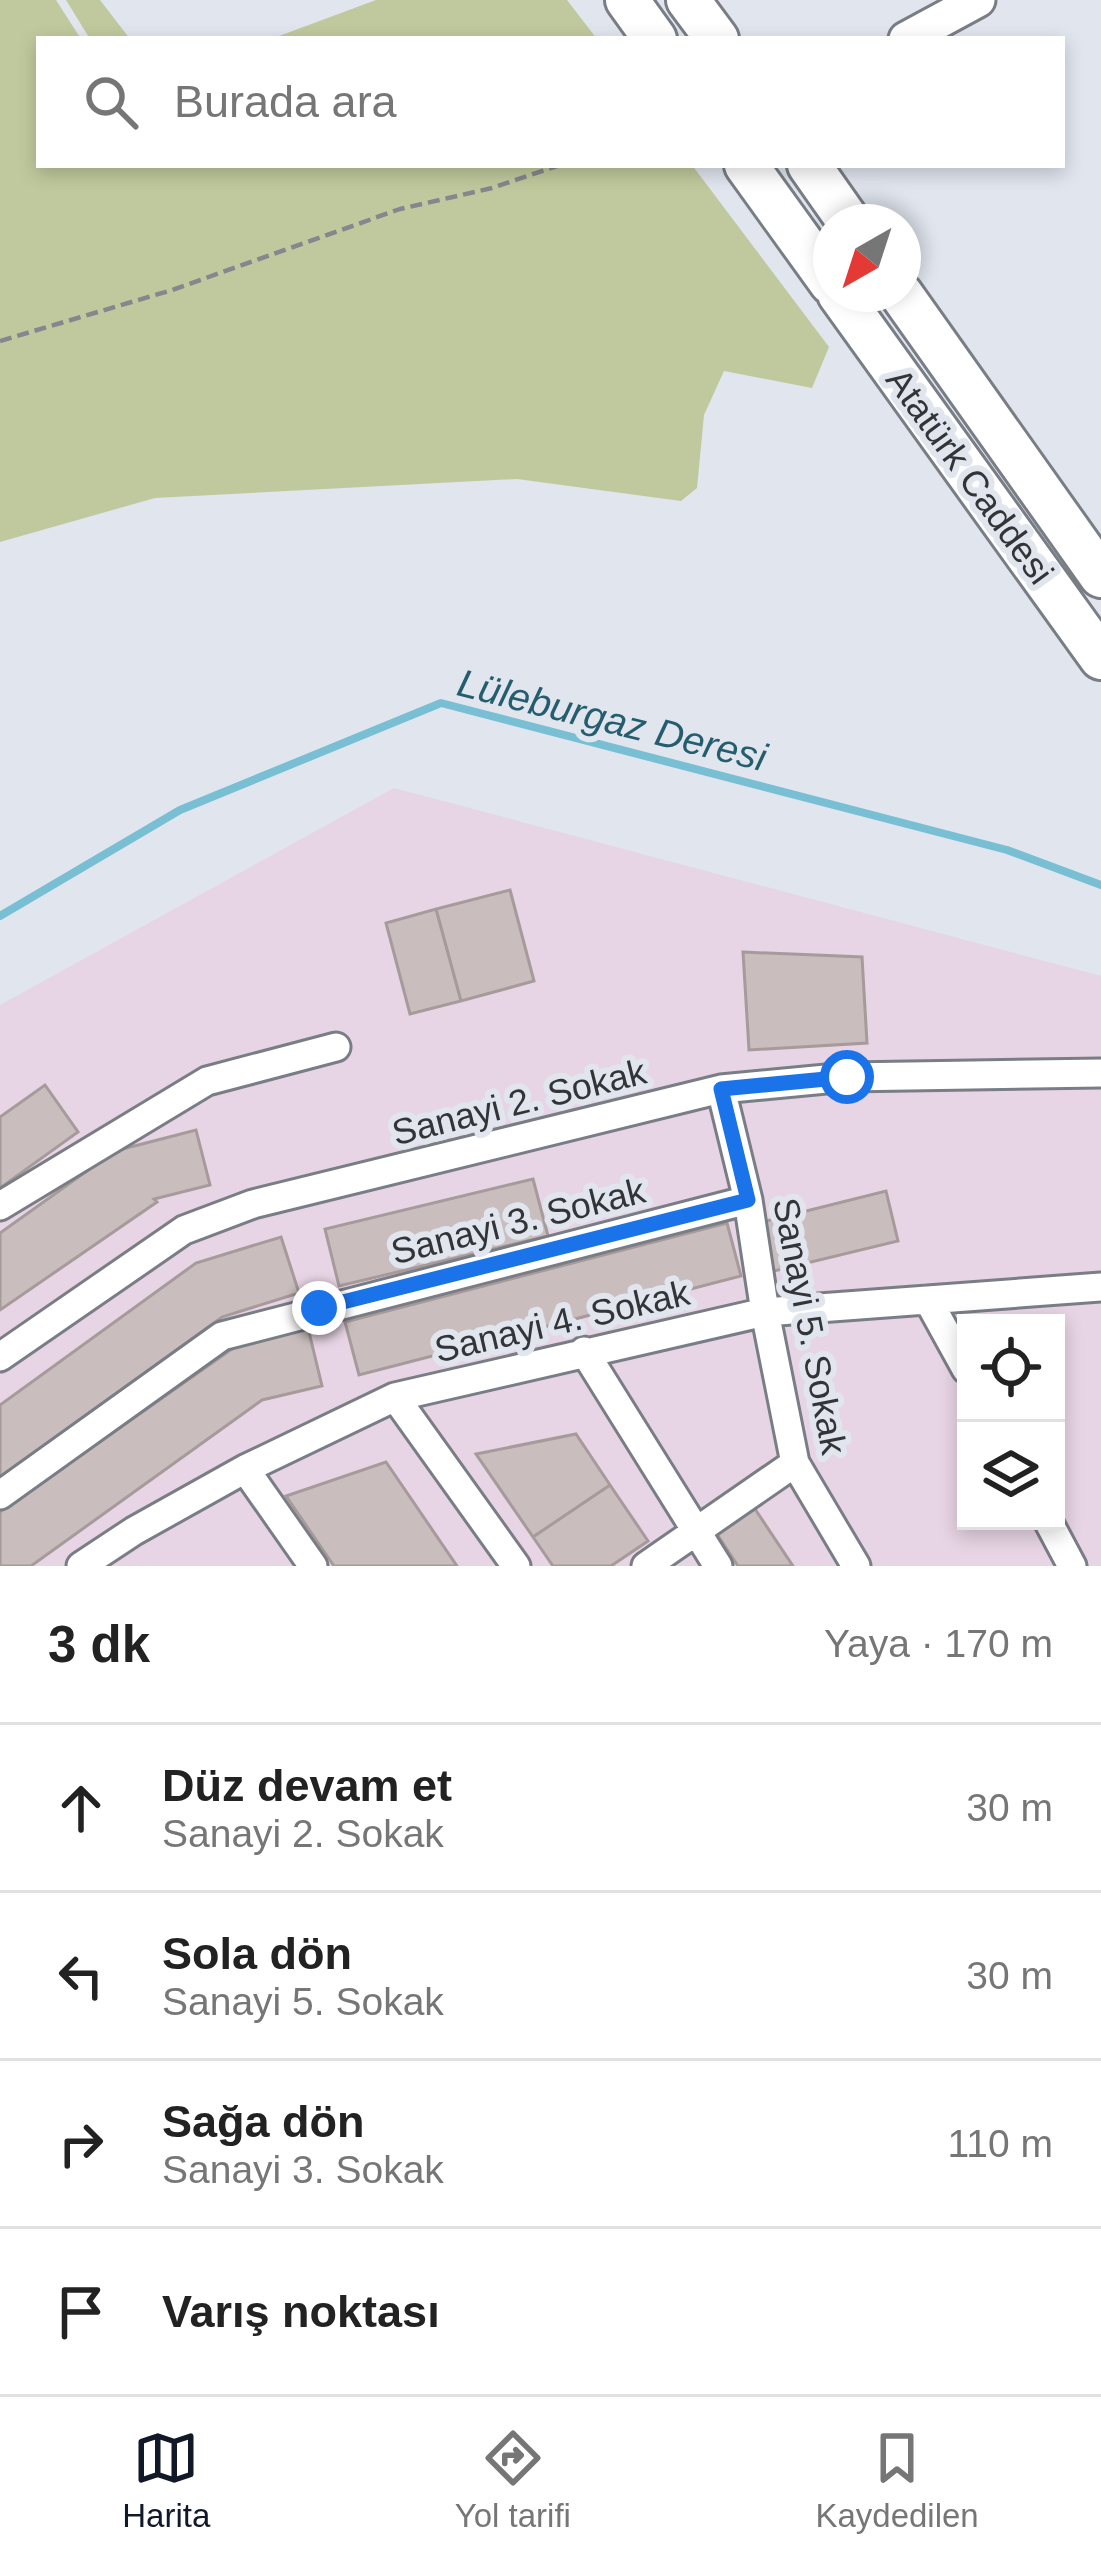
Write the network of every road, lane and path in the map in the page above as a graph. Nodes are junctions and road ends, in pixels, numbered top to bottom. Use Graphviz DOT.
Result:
graph roads {
  1 [pos="627,0"];
  2 [pos="688,0"];
  3 [pos="978,0"];
  4 [pos="653,36"];
  5 [pos="715,36"];
  6 [pos="911,36"];
  7 [pos="551,168"];
  8 [pos="748,168"];
  9 [pos="811,168"];
  10 [pos="836,204"];
  11 [pos="813,258"];
  12 [pos="852,312"];
  13 [pos="914,312"];
  14 [pos="0,341"];
  15 [pos="1101,576"];
  16 [pos="1101,658"];
  17 [pos="336,1048"];
  18 [pos="1101,1073"];
  19 [pos="721,1089"];
  20 [pos="748,1200"];
  21 [pos="0,1206"];
  22 [pos="1100,1289"];
  23 [pos="928,1300"];
  24 [pos="765,1312"];
  25 [pos="584,1351"];
  26 [pos="957,1353"];
  27 [pos="0,1357"];
  28 [pos="395,1397"];
  29 [pos="795,1463"];
  30 [pos="244,1469"];
  31 [pos="0,1495"];
  32 [pos="1053,1530"];
  33 [pos="694,1532"];
  34 [pos="81,1566"];
  35 [pos="313,1566"];
  36 [pos="516,1566"];
  37 [pos="646,1566"];
  38 [pos="718,1566"];
  39 [pos="856,1566"];
  40 [pos="1072,1566"];
  1 -- 4 [label="highway"];
  2 -- 5 [label="highway"];
  3 -- 6 [label="street"];
  7 -- 14 [label="path"];
  8 -- 11 [label="highway"];
  9 -- 10 [label="highway"];
  12 -- 16 [label="highway, Atatürk Caddesi"];
  13 -- 15 [label="highway, Atatürk Caddesi"];
  17 -- 21 [label="street"];
  18 -- 19 [label="street, Sanayi 2. Sokak"];
  19 -- 20 [label="street, Sanayi 5. Sokak"];
  19 -- 27 [label="street, Sanayi 2. Sokak"];
  20 -- 24 [label="street, Sanayi 5. Sokak"];
  20 -- 31 [label="street, Sanayi 3. Sokak"];
  22 -- 23 [label="street, Sanayi 4. Sokak"];
  23 -- 24 [label="street, Sanayi 4. Sokak"];
  23 -- 26 [label="street"];
  24 -- 25 [label="street, Sanayi 4. Sokak"];
  24 -- 29 [label="street, Sanayi 5. Sokak"];
  25 -- 28 [label="street, Sanayi 4. Sokak"];
  25 -- 33 [label="street"];
  28 -- 30 [label="street, Sanayi 4. Sokak"];
  28 -- 36 [label="street"];
  29 -- 33 [label="street"];
  29 -- 39 [label="street, Sanayi 5. Sokak"];
  30 -- 34 [label="street, Sanayi 4. Sokak"];
  30 -- 35 [label="street"];
  32 -- 40 [label="street"];
  33 -- 37 [label="street"];
  33 -- 38 [label="street"];
}
